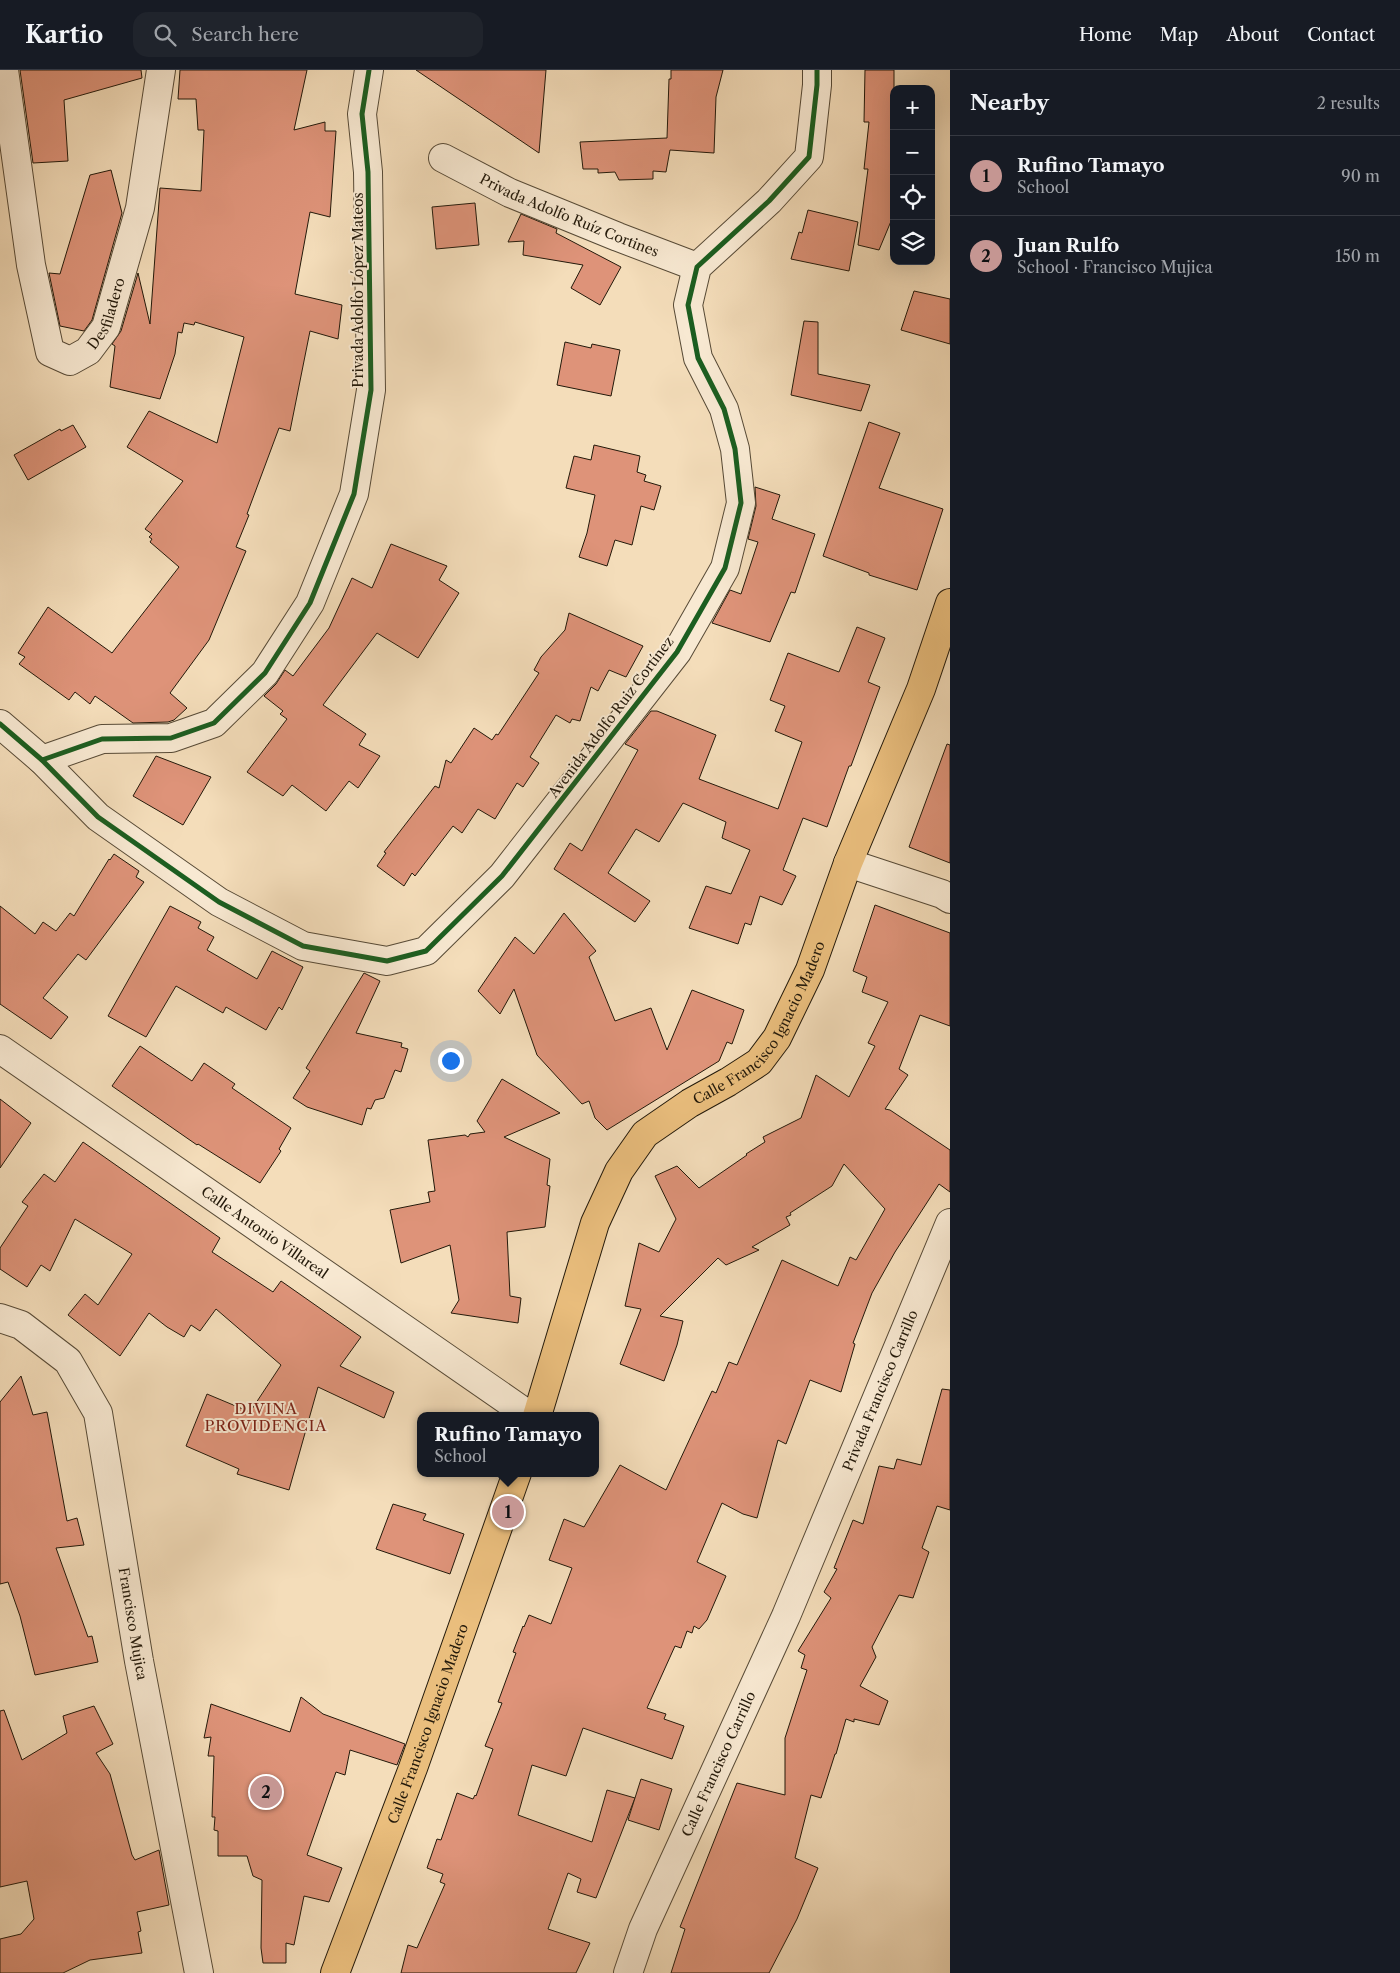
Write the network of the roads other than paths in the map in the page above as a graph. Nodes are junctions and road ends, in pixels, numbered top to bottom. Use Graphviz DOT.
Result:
graph roads {
  1 [pos="4,70"];
  2 [pos="161,70"];
  3 [pos="369,70"];
  4 [pos="817,70"];
  5 [pos="442,158"];
  6 [pos="697,267"];
  7 [pos="950,603"];
  8 [pos="0,724"];
  9 [pos="42,760"];
  10 [pos="848,863"];
  11 [pos="950,899"];
  12 [pos="0,1049"];
  13 [pos="950,1223"];
  14 [pos="0,1318"];
  15 [pos="524,1412"];
  16 [pos="537,1412"];
  17 [pos="515,1477"];
  18 [pos="810,1556"];
  19 [pos="199,1973"];
  20 [pos="336,1973"];
  21 [pos="628,1973"];
  1 -- 2 [label="street, Desfiladero"];
  3 -- 9 [label="street, Privada Adolfo López Mateos"];
  4 -- 6 [label="street"];
  5 -- 6 [label="street, Privada Adolfo Ruíz Cortines"];
  6 -- 9 [label="street, Avenida Adolfo Ruiz Cortínez"];
  7 -- 10 [label="main road, Calle Francisco Ignacio Madero"];
  8 -- 9 [label="street, Avenida Adolfo Ruiz Cortínez"];
  10 -- 11 [label="street"];
  10 -- 16 [label="main road, Calle Francisco Ignacio Madero"];
  12 -- 15 [label="street, Calle Antonio Villareal"];
  13 -- 18 [label="street, Privada Francisco Carrillo"];
  14 -- 19 [label="street, Francisco Mujica"];
  17 -- 20 [label="main road, Calle Francisco Ignacio Madero"];
  18 -- 21 [label="street, Calle Francisco Carrillo"];
}
